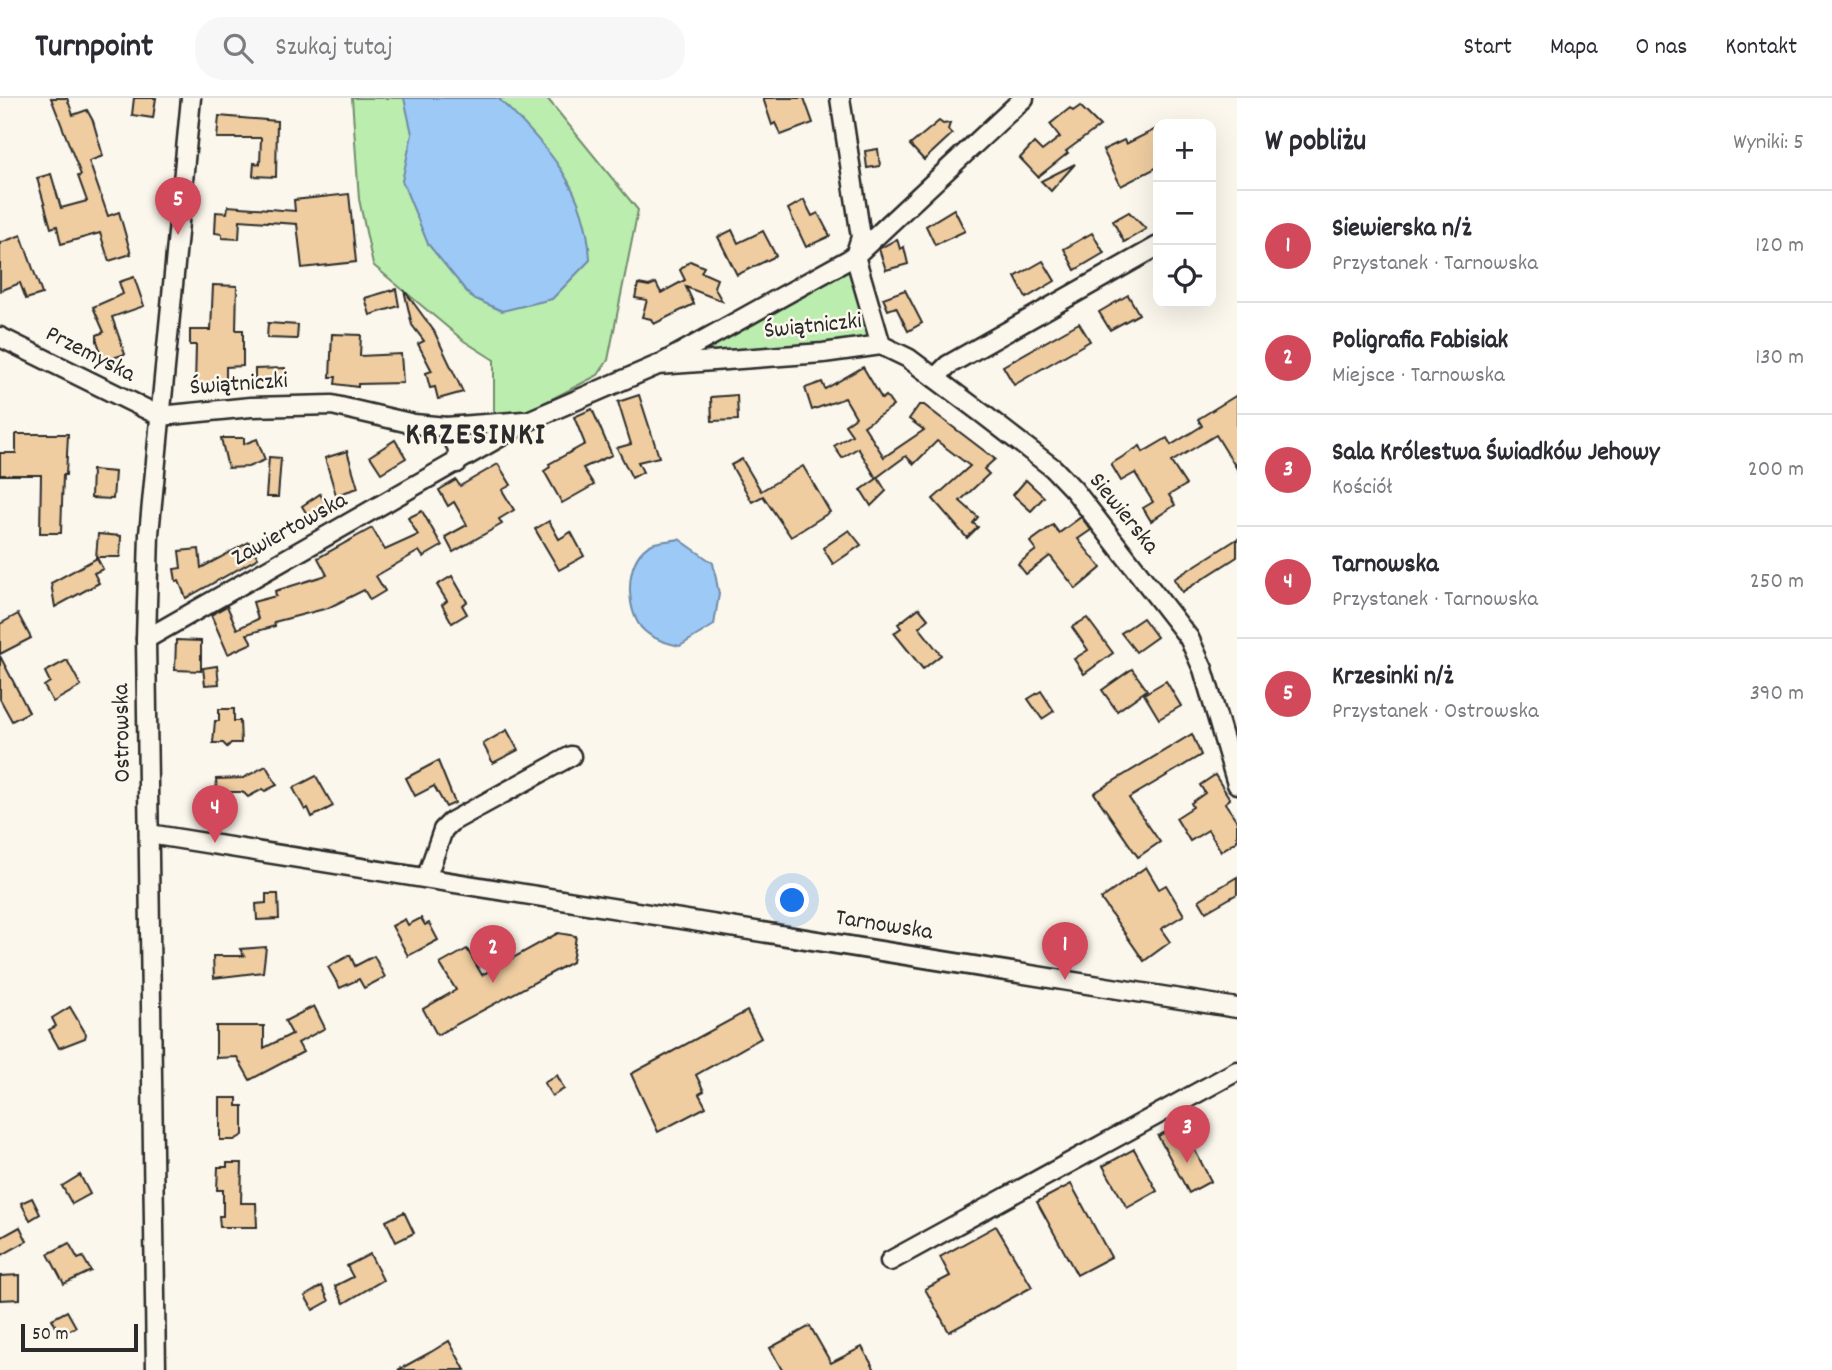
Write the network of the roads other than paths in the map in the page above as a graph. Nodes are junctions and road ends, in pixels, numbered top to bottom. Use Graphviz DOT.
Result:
graph roads {
  1 [pos="191,98"];
  2 [pos="840,98"];
  3 [pos="1024,98"];
  4 [pos="1153,249"];
  5 [pos="855,256"];
  6 [pos="0,337"];
  7 [pos="881,345"];
  8 [pos="658,365"];
  9 [pos="934,378"];
  10 [pos="160,416"];
  11 [pos="528,421"];
  12 [pos="446,427"];
  13 [pos="457,463"];
  14 [pos="146,639"];
  15 [pos="571,756"];
  16 [pos="1237,784"];
  17 [pos="149,834"];
  18 [pos="427,876"];
  19 [pos="1237,1008"];
  20 [pos="1237,1071"];
  21 [pos="890,1261"];
  22 [pos="156,1370"];
  1 -- 10 [label="street, Ostrowska"];
  2 -- 5 [label="street"];
  3 -- 5 [label="street, Świątniczki"];
  4 -- 9 [label="street"];
  5 -- 7 [label="street, Świątniczki"];
  5 -- 8 [label="street, Świątniczki"];
  6 -- 10 [label="street, Przemyska"];
  7 -- 8 [label="street, Świątniczki"];
  7 -- 9 [label="street, Siewierska"];
  8 -- 11 [label="street, Świątniczki"];
  9 -- 16 [label="street, Siewierska"];
  10 -- 12 [label="street, Świątniczki"];
  10 -- 14 [label="street, Ostrowska"];
  11 -- 12 [label="street, Świątniczki"];
  11 -- 13 [label="street, Świątniczki"];
  12 -- 13 [label="street"];
  13 -- 14 [label="street, Zawiertowska"];
  14 -- 17 [label="street, Ostrowska"];
  15 -- 18 [label="street"];
  17 -- 18 [label="street, Tarnowska"];
  17 -- 22 [label="street, Ostrowska"];
  18 -- 19 [label="street, Tarnowska"];
  20 -- 21 [label="street"];
}
